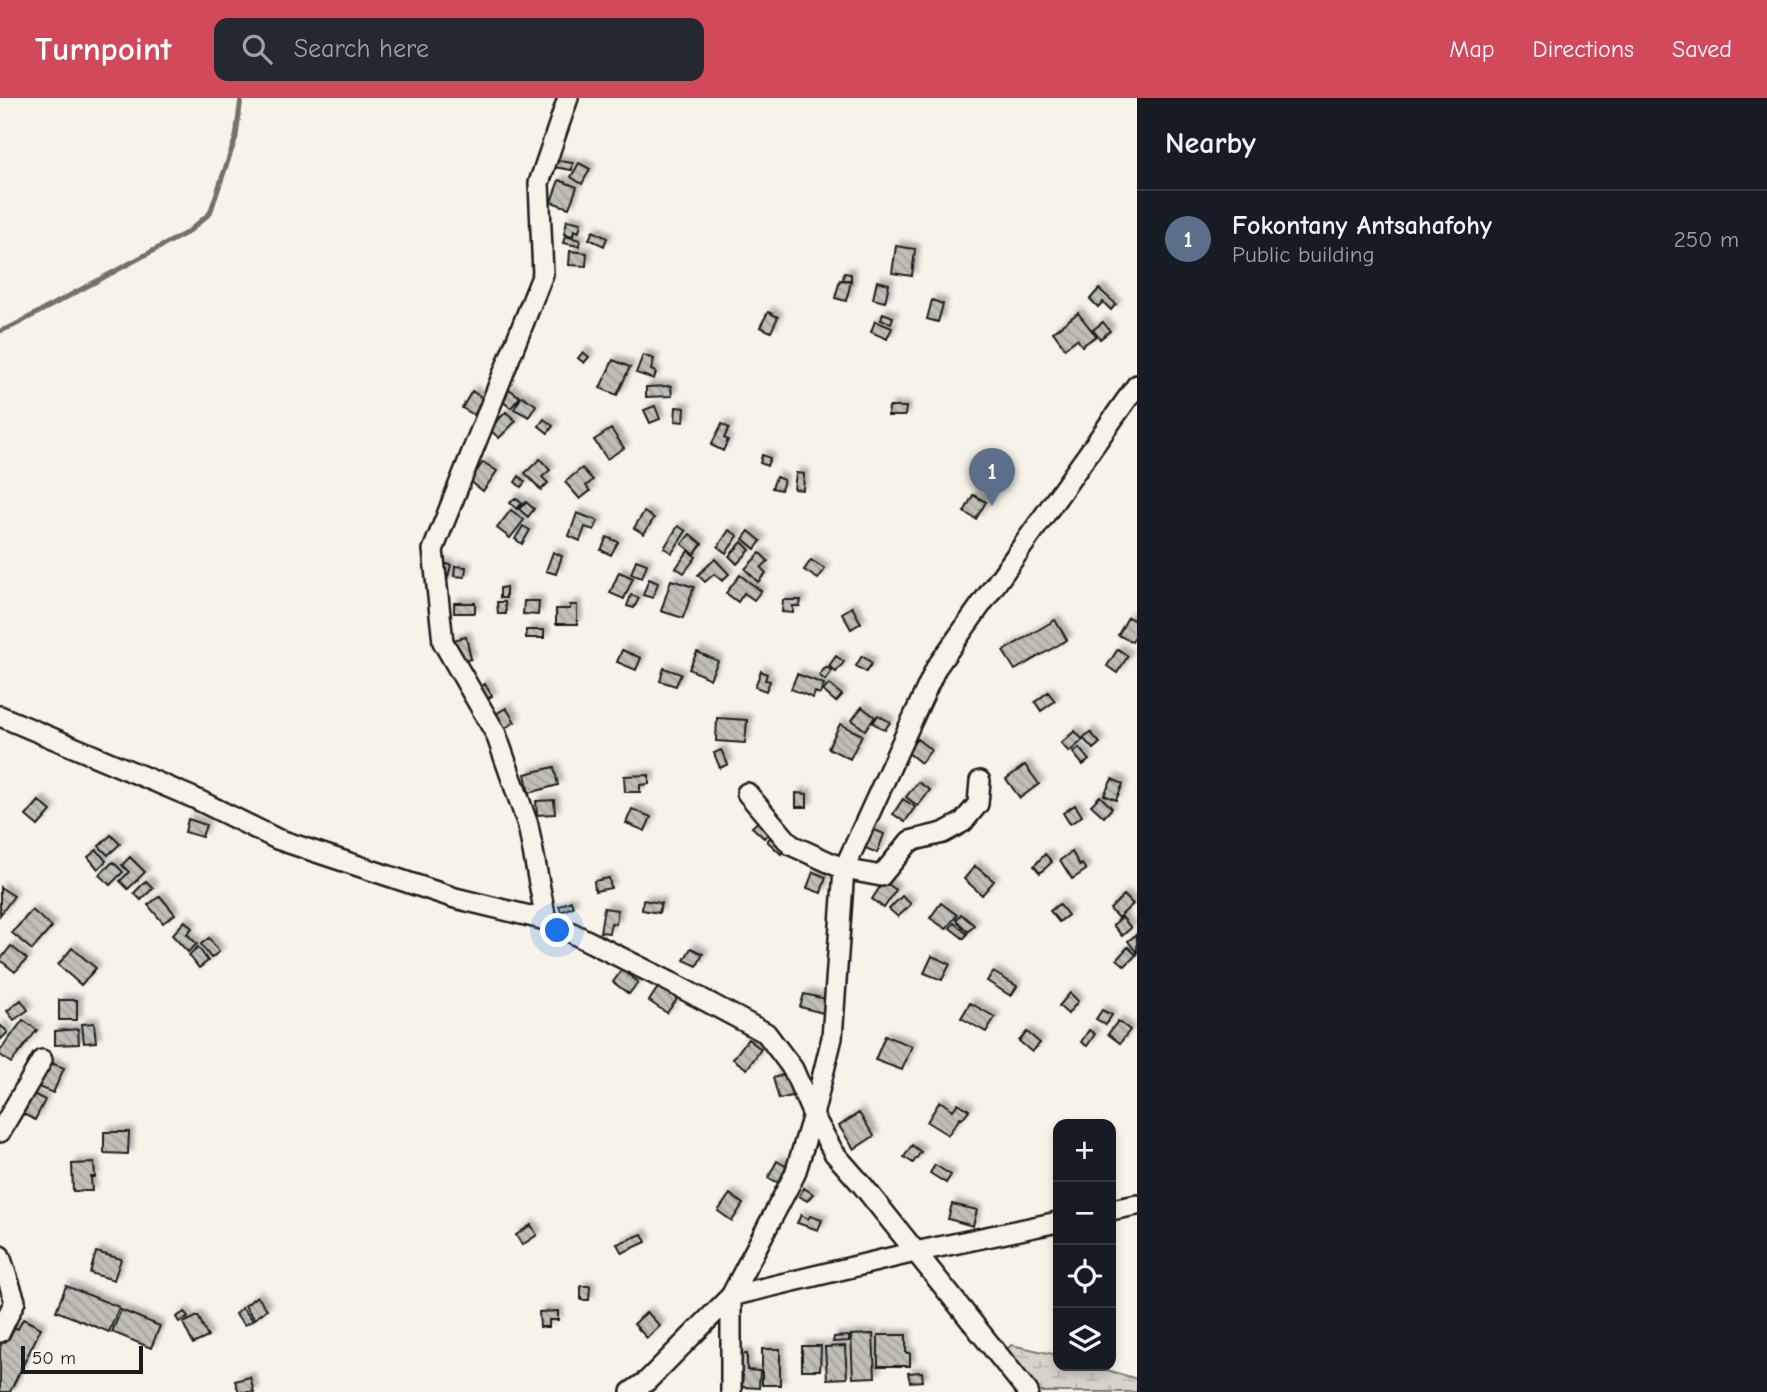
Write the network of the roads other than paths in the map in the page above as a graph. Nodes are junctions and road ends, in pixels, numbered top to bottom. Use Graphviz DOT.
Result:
graph roads {
  1 [pos="568,98"];
  2 [pos="1137,384"];
  3 [pos="0,716"];
  4 [pos="980,781"];
  5 [pos="747,793"];
  6 [pos="844,869"];
  7 [pos="546,920"];
  8 [pos="42,1060"];
  9 [pos="814,1115"];
  10 [pos="0,1132"];
  11 [pos="1137,1205"];
  12 [pos="1116,1209"];
  13 [pos="1053,1223"];
  14 [pos="915,1252"];
  15 [pos="0,1256"];
  16 [pos="731,1296"];
  17 [pos="0,1332"];
  18 [pos="631,1392"];
  19 [pos="731,1392"];
  20 [pos="1028,1392"];
  1 -- 7 [label="street"];
  2 -- 6 [label="street"];
  3 -- 7 [label="street"];
  4 -- 6 [label="street"];
  5 -- 6 [label="street"];
  6 -- 9 [label="street"];
  7 -- 9 [label="street"];
  8 -- 10 [label="street"];
  9 -- 14 [label="street"];
  9 -- 16 [label="street"];
  11 -- 12 [label="street"];
  13 -- 14 [label="street"];
  14 -- 16 [label="street"];
  14 -- 20 [label="street"];
  15 -- 17 [label="street"];
  16 -- 18 [label="street"];
  16 -- 19 [label="street"];
}
